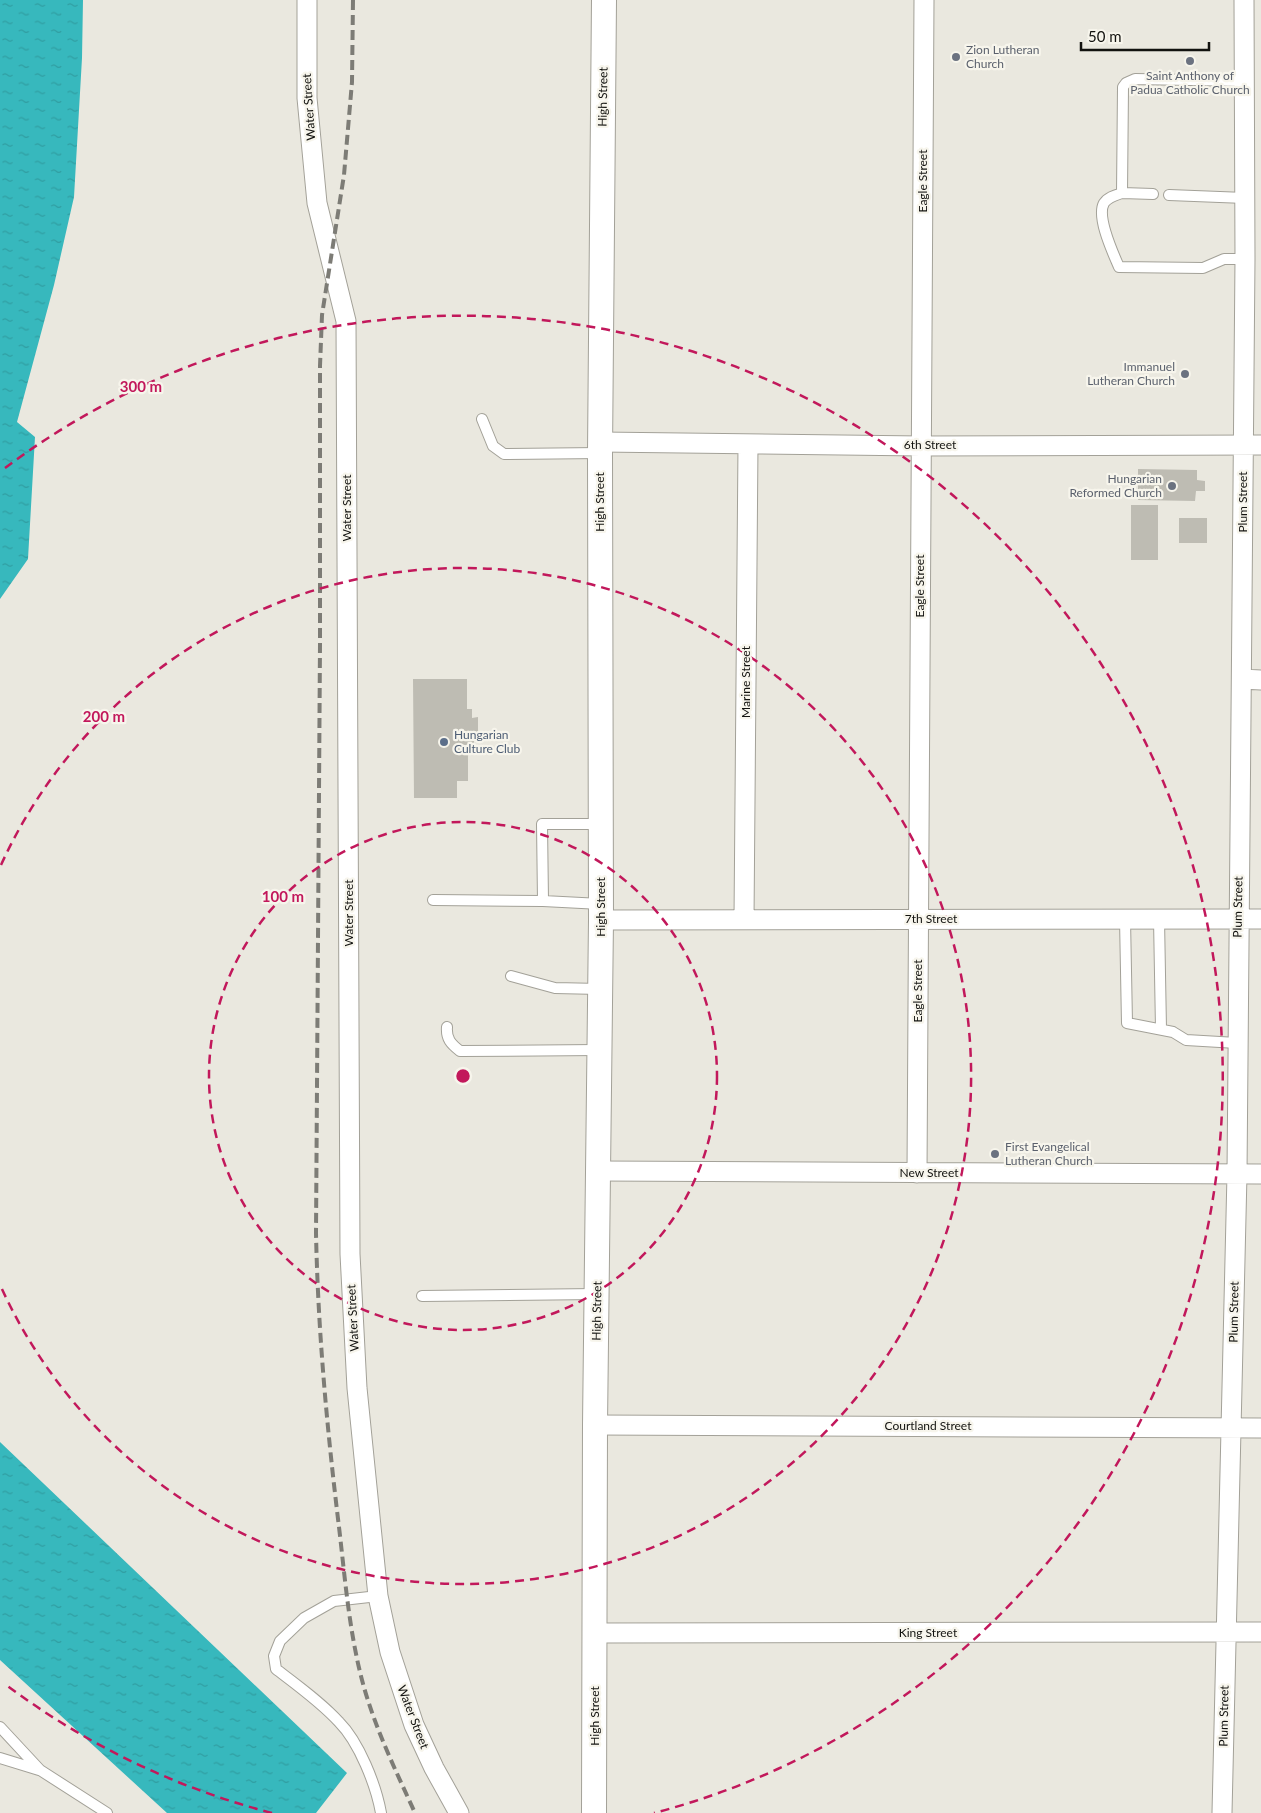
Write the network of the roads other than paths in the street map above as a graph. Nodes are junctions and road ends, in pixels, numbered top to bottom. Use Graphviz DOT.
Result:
graph roads {
  1 [pos="307,0"];
  2 [pos="604,0"];
  3 [pos="924,0"];
  4 [pos="1244,0"];
  5 [pos="1245,81"];
  6 [pos="1122,193"];
  7 [pos="1153,194"];
  8 [pos="1169,195"];
  9 [pos="1253,198"];
  10 [pos="1245,259"];
  11 [pos="482,419"];
  12 [pos="748,445"];
  13 [pos="1252,445"];
  14 [pos="921,446"];
  15 [pos="600,448"];
  16 [pos="1242,680"];
  17 [pos="1261,680"];
  18 [pos="601,824"];
  19 [pos="433,900"];
  20 [pos="542,901"];
  21 [pos="601,912"];
  22 [pos="919,919"];
  23 [pos="1125,919"];
  24 [pos="1159,919"];
  25 [pos="1238,919"];
  26 [pos="1261,919"];
  27 [pos="744,920"];
  28 [pos="511,976"];
  29 [pos="600,989"];
  30 [pos="447,1027"];
  31 [pos="1161,1029"];
  32 [pos="1237,1042"];
  33 [pos="600,1050"];
  34 [pos="598,1171"];
  35 [pos="917,1173"];
  36 [pos="1237,1174"];
  37 [pos="1261,1174"];
  38 [pos="597,1294"];
  39 [pos="422,1296"];
  40 [pos="596,1425"];
  41 [pos="1232,1428"];
  42 [pos="1261,1428"];
  43 [pos="378,1596"];
  44 [pos="1226,1632"];
  45 [pos="1261,1632"];
  46 [pos="596,1633"];
  47 [pos="0,1727"];
  48 [pos="0,1758"];
  49 [pos="40,1770"];
  50 [pos="107,1813"];
  51 [pos="381,1813"];
  52 [pos="459,1813"];
  53 [pos="594,1813"];
  54 [pos="1222,1813"];
  1 -- 43 [label="street, Water Street"];
  2 -- 15 [label="street, High Street"];
  3 -- 14 [label="street, Eagle Street"];
  4 -- 5 [label="street, Plum Street"];
  5 -- 6 [label="lane"];
  5 -- 9 [label="street, Plum Street"];
  6 -- 7 [label="lane"];
  6 -- 10 [label="lane"];
  8 -- 9 [label="lane"];
  9 -- 10 [label="street, Plum Street"];
  10 -- 13 [label="street, Plum Street"];
  11 -- 15 [label="lane"];
  12 -- 14 [label="street, 6th Street"];
  12 -- 15 [label="street, 6th Street"];
  12 -- 27 [label="street, Marine Street"];
  13 -- 14 [label="street, 6th Street"];
  13 -- 16 [label="street, Plum Street"];
  14 -- 22 [label="street, Eagle Street"];
  15 -- 18 [label="street, High Street"];
  16 -- 17 [label="street"];
  16 -- 25 [label="street, Plum Street"];
  18 -- 20 [label="lane"];
  18 -- 21 [label="street, High Street"];
  19 -- 20 [label="lane"];
  20 -- 21 [label="lane"];
  21 -- 27 [label="street, 7th Street"];
  21 -- 29 [label="street, High Street"];
  22 -- 23 [label="street, 7th Street"];
  22 -- 27 [label="street, 7th Street"];
  22 -- 35 [label="street, Eagle Street"];
  23 -- 24 [label="street, 7th Street"];
  23 -- 31 [label="lane"];
  24 -- 25 [label="street, 7th Street"];
  24 -- 31 [label="lane"];
  25 -- 26 [label="street, 7th Street"];
  25 -- 32 [label="street, Plum Street"];
  28 -- 29 [label="lane"];
  29 -- 33 [label="street, High Street"];
  30 -- 33 [label="lane"];
  31 -- 32 [label="lane"];
  32 -- 36 [label="street, Plum Street"];
  33 -- 34 [label="street, High Street"];
  34 -- 35 [label="street, New Street"];
  34 -- 38 [label="street, High Street"];
  35 -- 36 [label="street, New Street"];
  36 -- 37 [label="street, New Street"];
  36 -- 41 [label="street, Plum Street"];
  38 -- 39 [label="lane"];
  38 -- 40 [label="street, High Street"];
  40 -- 41 [label="street, Courtland Street"];
  40 -- 46 [label="street, High Street"];
  41 -- 42 [label="street, Courtland Street"];
  41 -- 44 [label="street, Plum Street"];
  43 -- 51 [label="lane"];
  43 -- 52 [label="street, Water Street"];
  44 -- 45 [label="street, King Street"];
  44 -- 46 [label="street, King Street"];
  44 -- 54 [label="street, Plum Street"];
  46 -- 53 [label="street, High Street"];
  47 -- 49 [label="lane"];
  48 -- 49 [label="lane"];
  49 -- 50 [label="lane"];
}
